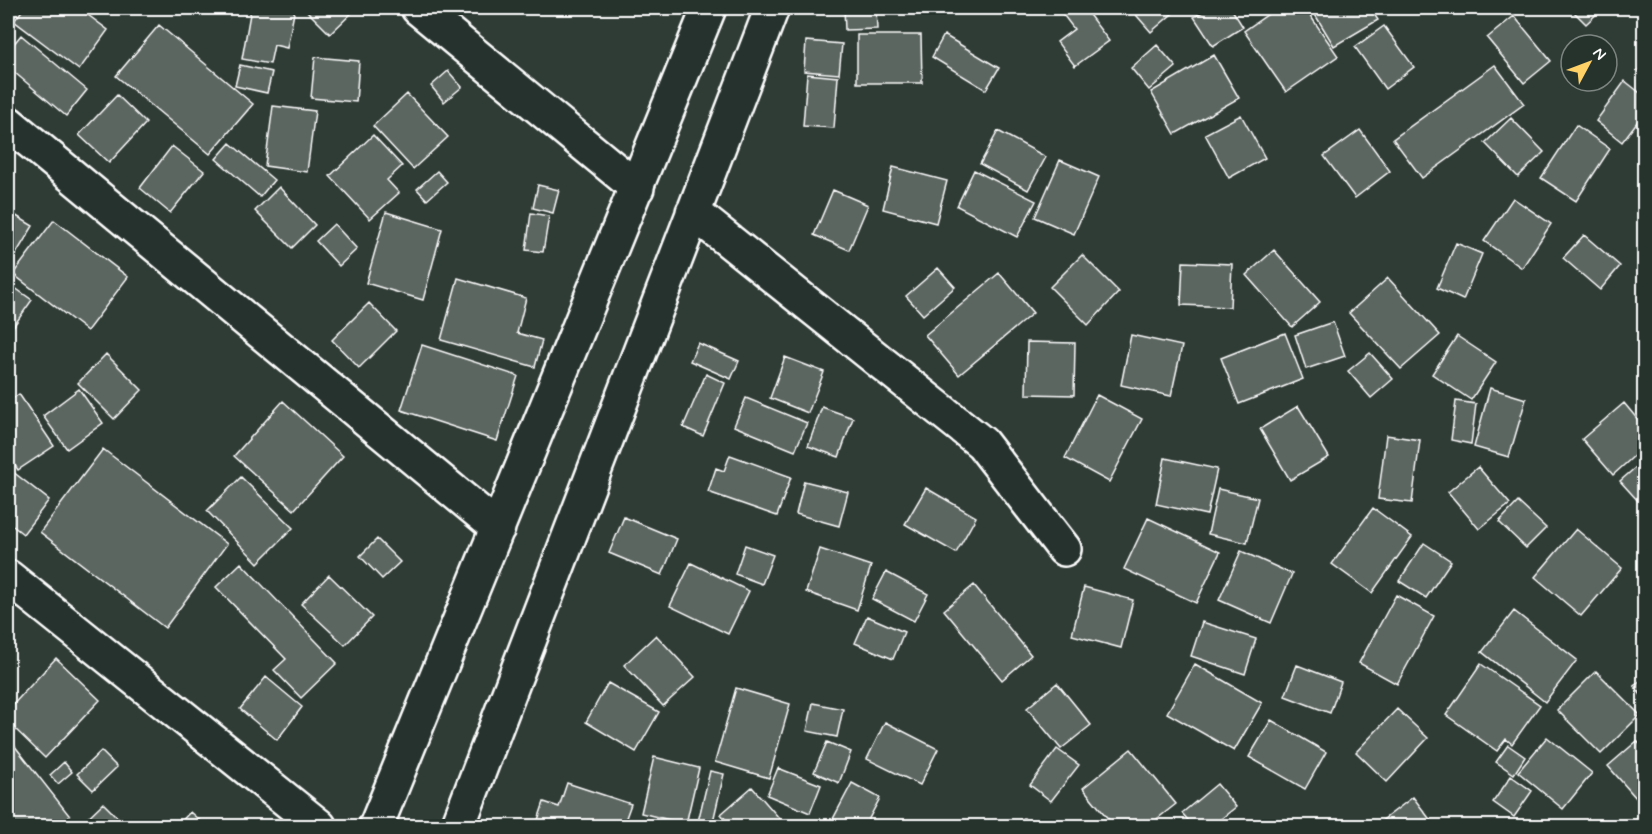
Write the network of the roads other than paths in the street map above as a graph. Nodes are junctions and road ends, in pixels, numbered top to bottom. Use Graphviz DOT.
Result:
graph roads {
  1 [pos="418,8"];
  2 [pos="709,8"];
  3 [pos="772,8"];
  4 [pos="8,123"];
  5 [pos="637,188"];
  6 [pos="693,212"];
  7 [pos="498,528"];
  8 [pos="1064,549"];
  9 [pos="8,577"];
  10 [pos="319,826"];
  11 [pos="376,826"];
  12 [pos="458,826"];
  1 -- 5 [label="street"];
  2 -- 5 [label="street"];
  3 -- 6 [label="street"];
  4 -- 7 [label="street"];
  5 -- 7 [label="street"];
  6 -- 8 [label="street"];
  6 -- 12 [label="street"];
  7 -- 11 [label="street"];
  9 -- 10 [label="street"];
}
